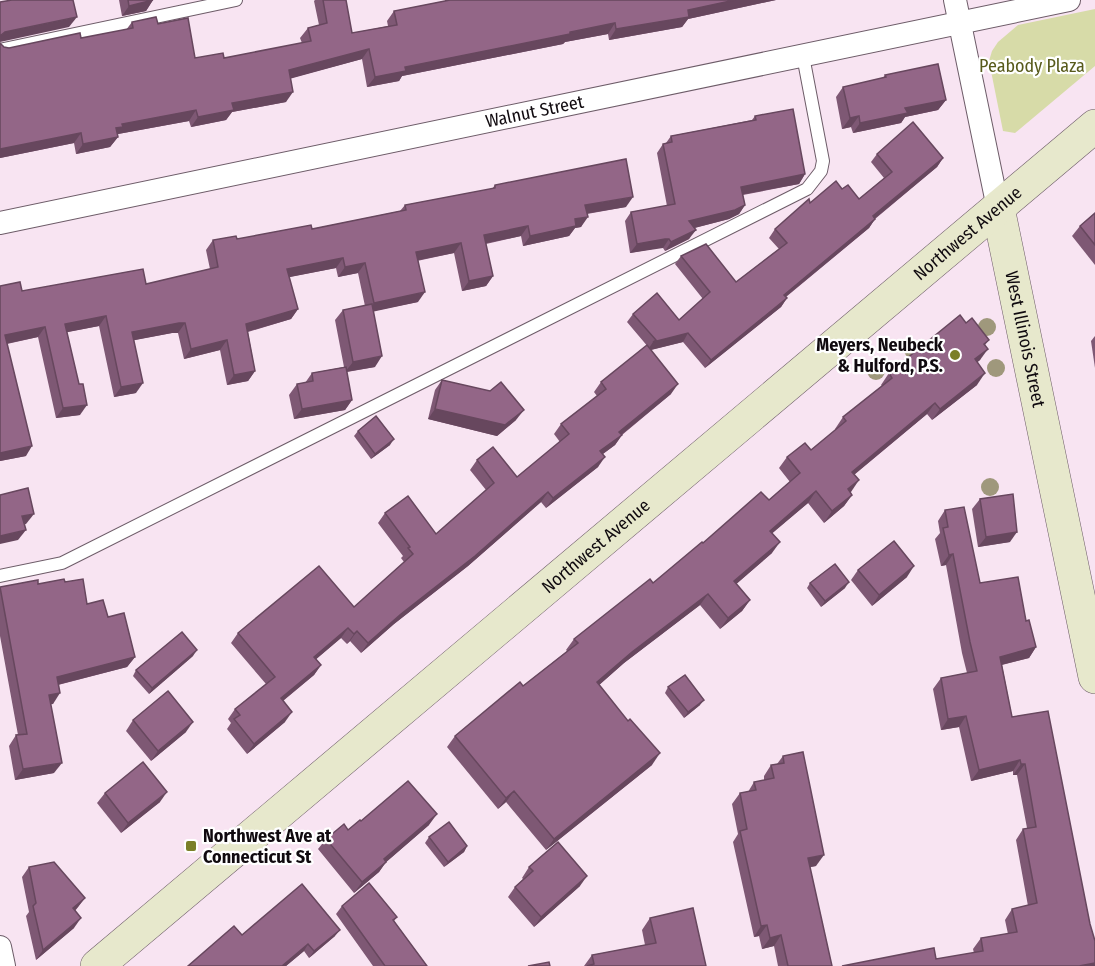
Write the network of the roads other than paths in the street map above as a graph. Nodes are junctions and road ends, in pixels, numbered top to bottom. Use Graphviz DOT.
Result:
graph roads {
  1 [pos="236,0"];
  2 [pos="955,0"];
  3 [pos="1069,0"];
  4 [pos="960,23"];
  5 [pos="0,50"];
  6 [pos="803,56"];
  7 [pos="1095,126"];
  8 [pos="998,208"];
  9 [pos="0,223"];
  10 [pos="0,576"];
  11 [pos="1095,678"];
  12 [pos="0,947"];
  13 [pos="4,966"];
  14 [pos="97,966"];
  1 -- 5 [label="lane"];
  2 -- 4 [label="street, West Illinois Street"];
  3 -- 4 [label="street, Walnut Street"];
  4 -- 6 [label="street, Walnut Street"];
  4 -- 8 [label="street, West Illinois Street"];
  6 -- 9 [label="street, Walnut Street"];
  6 -- 10 [label="lane"];
  7 -- 8 [label="street, Northwest Avenue"];
  8 -- 11 [label="street, West Illinois Street"];
  8 -- 14 [label="street, Northwest Avenue"];
  12 -- 13 [label="street"];
}
